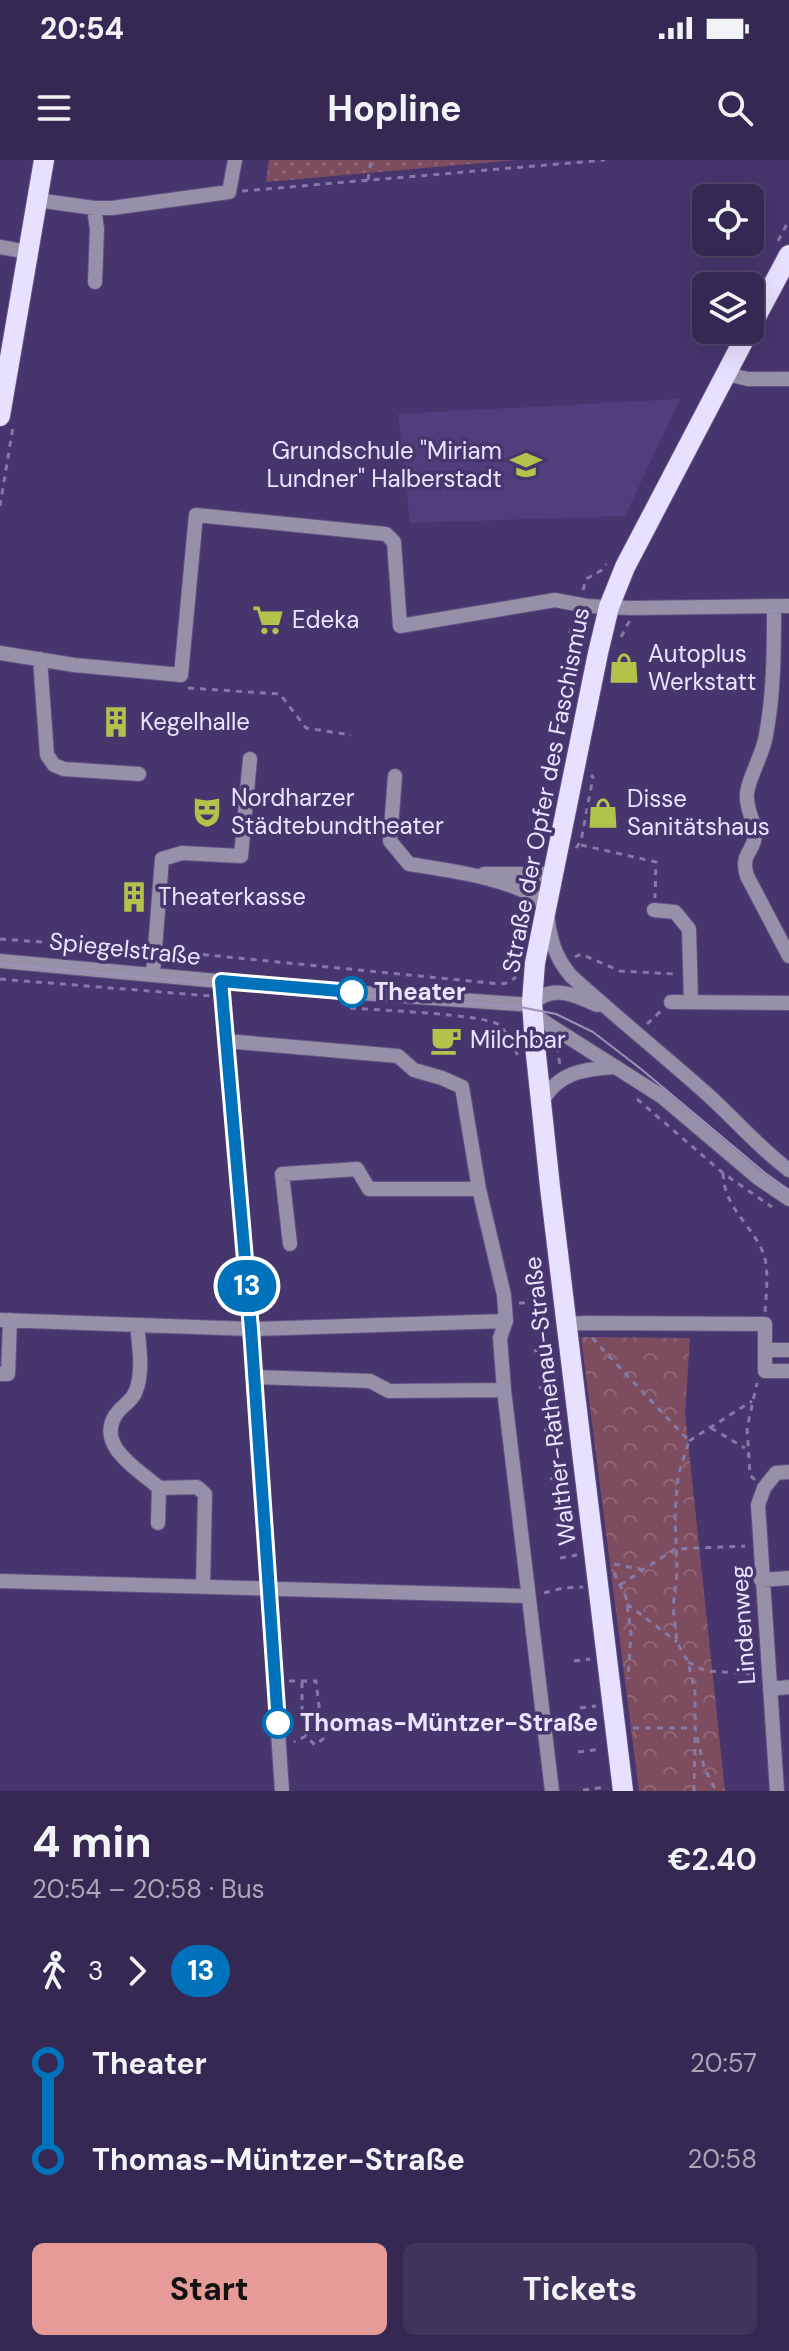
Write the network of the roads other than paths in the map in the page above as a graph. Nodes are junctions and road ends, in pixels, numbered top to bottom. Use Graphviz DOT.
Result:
graph roads {
  1 [pos="44,160"];
  2 [pos="235,160"];
  3 [pos="37,200"];
  4 [pos="94,208"];
  5 [pos="0,247"];
  6 [pos="28,252"];
  7 [pos="789,255"];
  8 [pos="95,282"];
  9 [pos="764,302"];
  10 [pos="742,344"];
  11 [pos="726,374"];
  12 [pos="789,379"];
  13 [pos="0,416"];
  14 [pos="782,606"];
  15 [pos="609,607"];
  16 [pos="0,653"];
  17 [pos="40,659"];
  18 [pos="250,759"];
  19 [pos="139,774"];
  20 [pos="395,776"];
  21 [pos="468,874"];
  22 [pos="553,874"];
  23 [pos="546,905"];
  24 [pos="654,910"];
  25 [pos="789,956"];
  26 [pos="0,961"];
  27 [pos="153,974"];
  28 [pos="221,981"];
  29 [pos="671,1002"];
  30 [pos="691,1002"];
  31 [pos="789,1003"];
  32 [pos="532,1005"];
  33 [pos="620,1018"];
  34 [pos="226,1041"];
  35 [pos="616,1067"];
  36 [pos="541,1103"];
  37 [pos="789,1170"];
  38 [pos="479,1189"];
  39 [pos="789,1199"];
  40 [pos="290,1244"];
  41 [pos="5,1320"];
  42 [pos="506,1321"];
  43 [pos="573,1324"];
  44 [pos="137,1325"];
  45 [pos="251,1329"];
  46 [pos="765,1350"];
  47 [pos="789,1350"];
  48 [pos="789,1371"];
  49 [pos="0,1374"];
  50 [pos="255,1377"];
  51 [pos="504,1390"];
  52 [pos="789,1472"];
  53 [pos="159,1488"];
  54 [pos="158,1523"];
  55 [pos="789,1578"];
  56 [pos="761,1580"];
  57 [pos="0,1581"];
  58 [pos="203,1587"];
  59 [pos="270,1590"];
  60 [pos="528,1596"];
  61 [pos="769,1682"];
  62 [pos="789,1687"];
  63 [pos="617,1788"];
  64 [pos="282,1791"];
  65 [pos="552,1791"];
  66 [pos="777,1791"];
  1 -- 3 [label="main road"];
  2 -- 4 [label="street"];
  3 -- 4 [label="street"];
  3 -- 6 [label="main road"];
  4 -- 8 [label="street"];
  5 -- 6 [label="street"];
  6 -- 13 [label="main road"];
  7 -- 9 [label="main road, Straße der Opfer des Faschismus"];
  10 -- 11 [label="main road, Straße der Opfer des Faschismus"];
  11 -- 12 [label="street"];
  11 -- 15 [label="main road, Straße der Opfer des Faschismus"];
  14 -- 15 [label="street"];
  14 -- 25 [label="street"];
  15 -- 17 [label="street"];
  15 -- 22 [label="main road, Straße der Opfer des Faschismus"];
  16 -- 17 [label="street"];
  17 -- 19 [label="street"];
  18 -- 27 [label="street"];
  20 -- 21 [label="street"];
  21 -- 22 [label="street"];
  21 -- 23 [label="street"];
  22 -- 23 [label="main road, Straße der Opfer des Faschismus"];
  23 -- 32 [label="main road, Straße der Opfer des Faschismus"];
  23 -- 33 [label="street"];
  24 -- 30 [label="street"];
  26 -- 27 [label="street, Spiegelstraße"];
  27 -- 28 [label="street, Spiegelstraße"];
  28 -- 32 [label="street, Spiegelstraße"];
  28 -- 34 [label="street"];
  29 -- 30 [label="street"];
  30 -- 31 [label="street"];
  32 -- 33 [label="street"];
  32 -- 35 [label="street"];
  32 -- 36 [label="main road, Walther-Rathenau-Straße"];
  33 -- 37 [label="street"];
  34 -- 38 [label="street"];
  34 -- 45 [label="street"];
  35 -- 36 [label="street"];
  35 -- 39 [label="street"];
  36 -- 43 [label="main road, Walther-Rathenau-Straße"];
  38 -- 40 [label="street"];
  38 -- 42 [label="street"];
  41 -- 44 [label="street"];
  41 -- 49 [label="street"];
  42 -- 45 [label="street"];
  42 -- 51 [label="street"];
  43 -- 46 [label="street"];
  43 -- 63 [label="main road, Walther-Rathenau-Straße"];
  44 -- 45 [label="street"];
  44 -- 53 [label="street"];
  45 -- 50 [label="street"];
  46 -- 47 [label="street"];
  46 -- 48 [label="street"];
  50 -- 51 [label="street"];
  50 -- 59 [label="street"];
  51 -- 60 [label="street"];
  52 -- 56 [label="street, Lindenweg"];
  53 -- 54 [label="street"];
  53 -- 58 [label="street"];
  55 -- 56 [label="street"];
  56 -- 61 [label="street, Lindenweg"];
  57 -- 58 [label="street"];
  58 -- 59 [label="street"];
  59 -- 60 [label="street"];
  59 -- 64 [label="street"];
  60 -- 65 [label="street"];
  61 -- 62 [label="street"];
  61 -- 66 [label="street, Lindenweg"];
}
